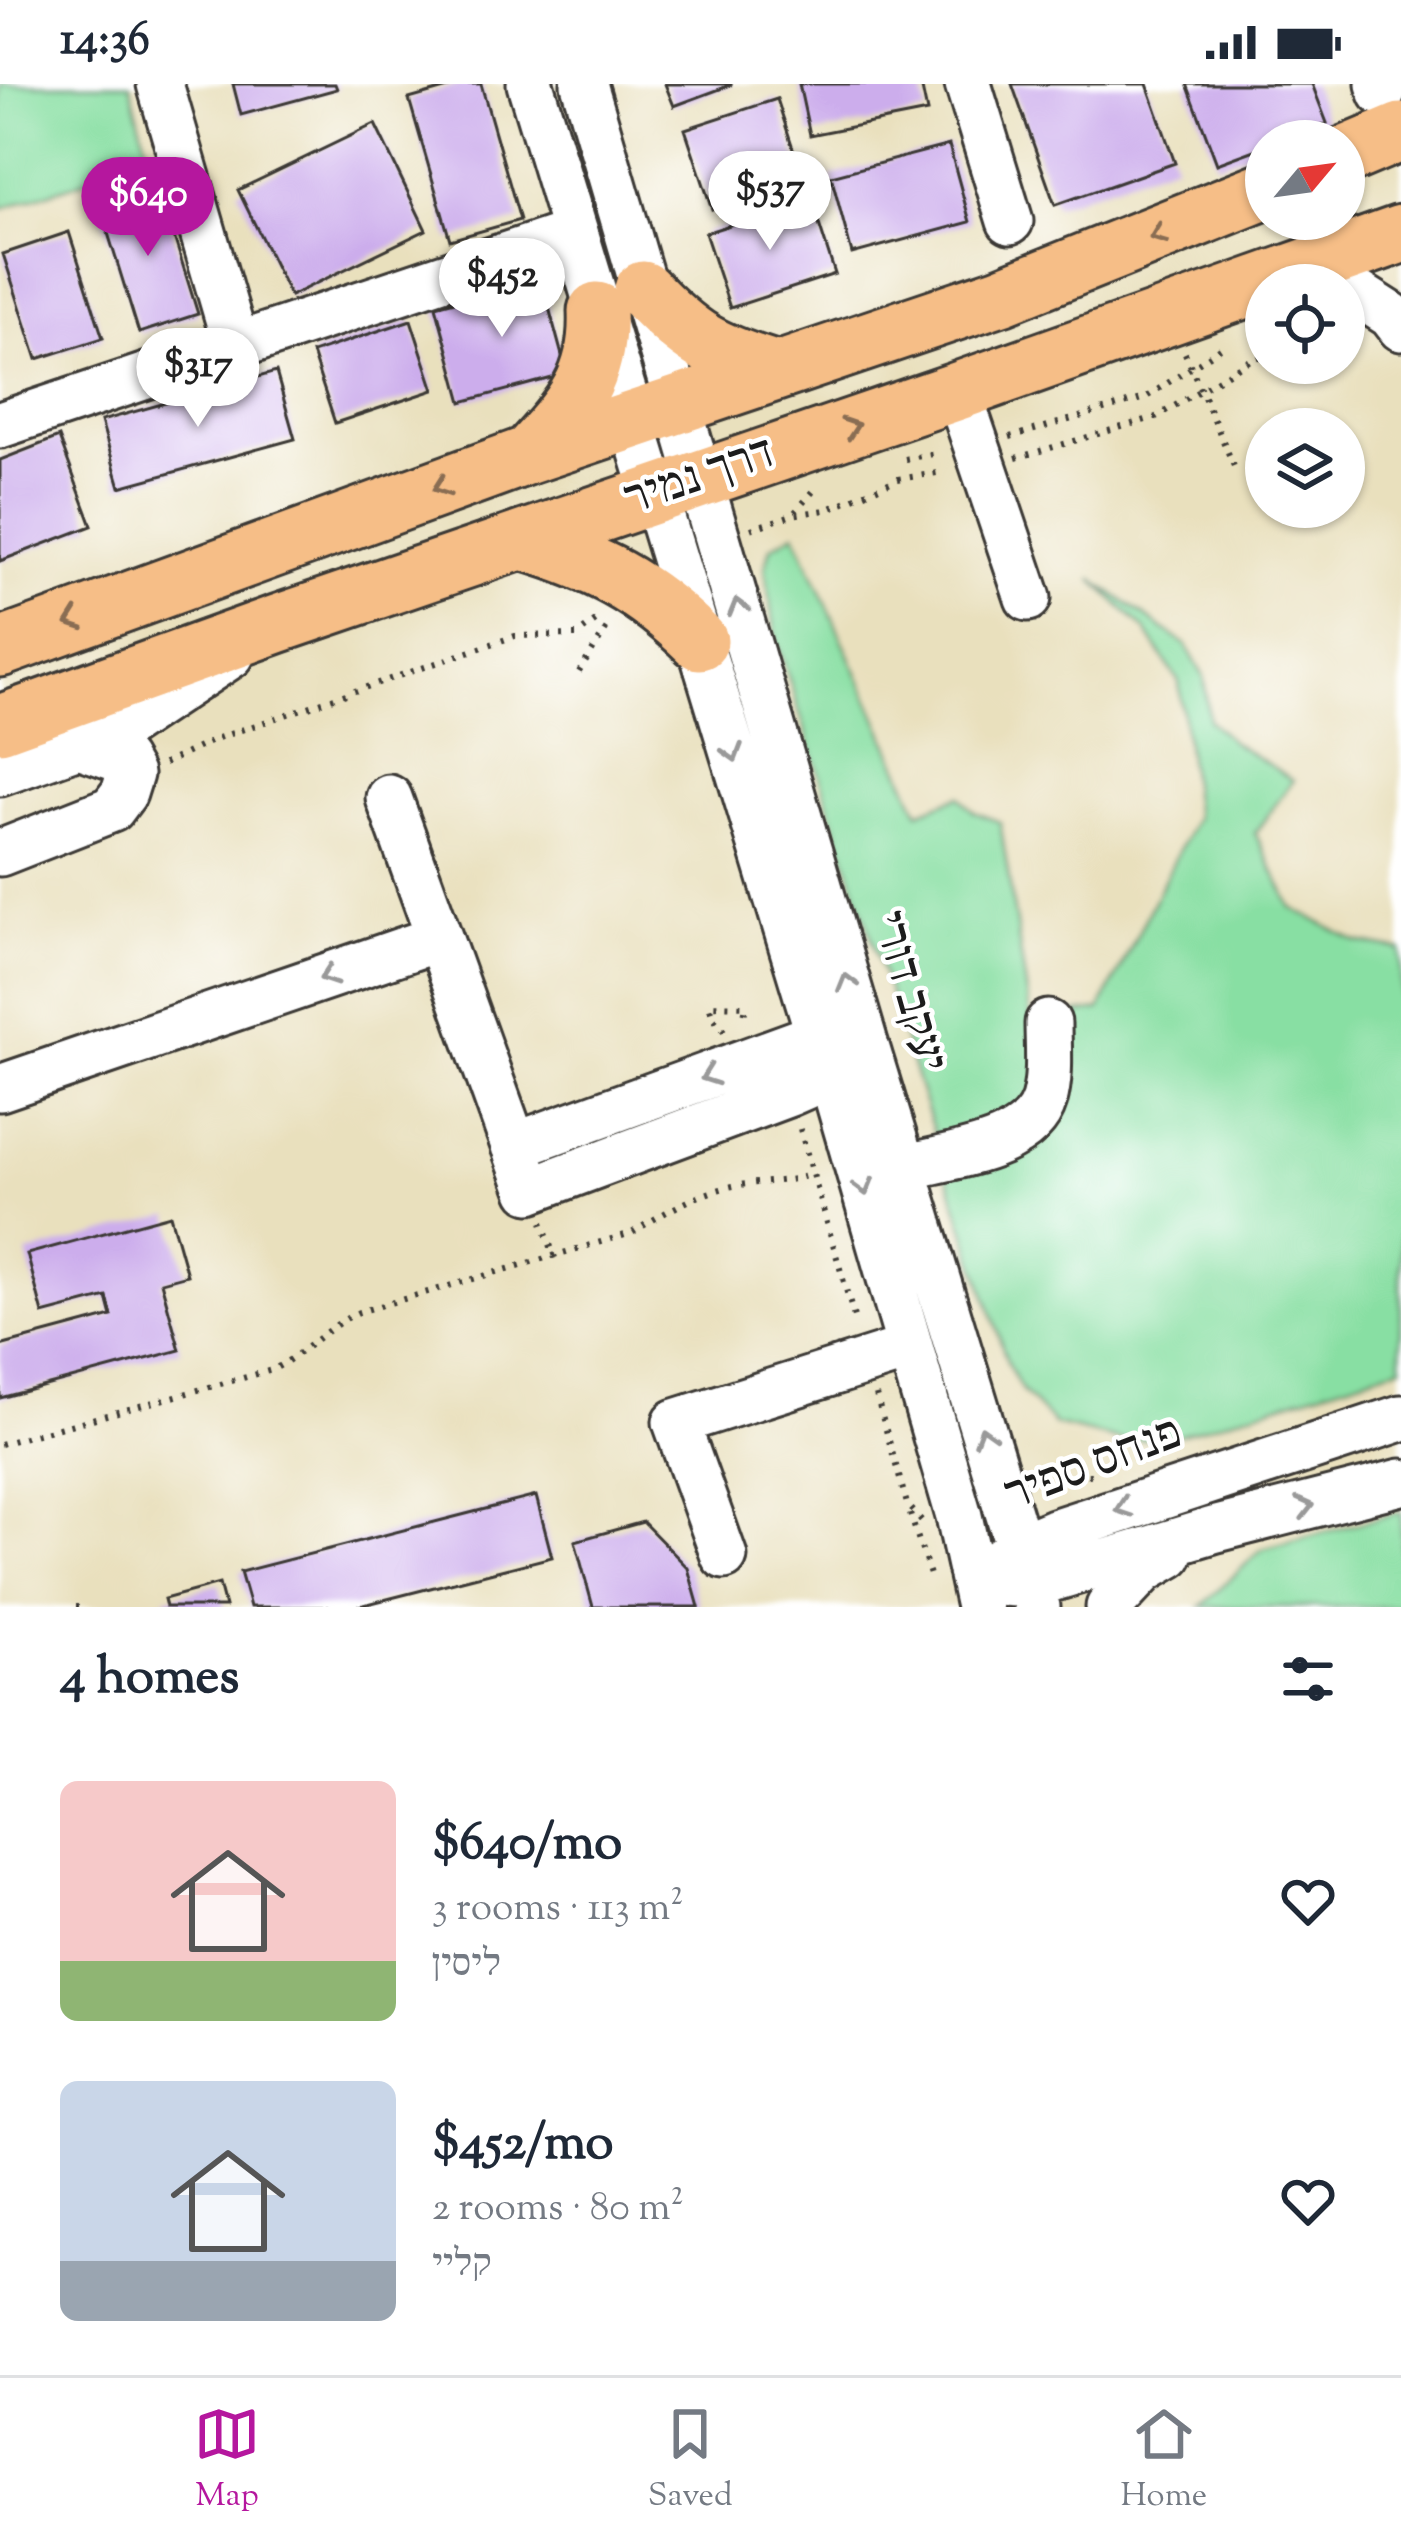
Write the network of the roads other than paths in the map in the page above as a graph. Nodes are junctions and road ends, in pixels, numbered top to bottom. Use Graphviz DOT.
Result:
graph roads {
  1 [pos="160,84"];
  2 [pos="530,84"];
  3 [pos="584,84"];
  4 [pos="968,84"];
  5 [pos="1388,103"];
  6 [pos="1365,131"];
  7 [pos="1245,198"];
  8 [pos="1010,221"];
  9 [pos="573,233"];
  10 [pos="1401,234"];
  11 [pos="1354,264"];
  12 [pos="1245,299"];
  13 [pos="620,301"];
  14 [pos="1365,301"];
  15 [pos="1401,328"];
  16 [pos="236,346"];
  17 [pos="777,370"];
  18 [pos="958,391"];
  19 [pos="654,413"];
  20 [pos="0,425"];
  21 [pos="529,455"];
  22 [pos="678,486"];
  23 [pos="523,541"];
  24 [pos="1028,598"];
  25 [pos="277,623"];
  26 [pos="699,641"];
  27 [pos="0,648"];
  28 [pos="0,724"];
  29 [pos="79,745"];
  30 [pos="0,773"];
  31 [pos="389,798"];
  32 [pos="0,853"];
  33 [pos="439,938"];
  34 [pos="1048,1023"];
  35 [pos="865,1043"];
  36 [pos="825,1055"];
  37 [pos="0,1088"];
  38 [pos="514,1146"];
  39 [pos="903,1168"];
  40 [pos="910,1348"];
  41 [pos="1401,1418"];
  42 [pos="1401,1482"];
  43 [pos="1213,1531"];
  44 [pos="724,1556"];
  45 [pos="1029,1580"];
  46 [pos="963,1591"];
  47 [pos="1109,1607"];
  1 -- 16 [label="street"];
  2 -- 9 [label="street"];
  3 -- 13 [label="street"];
  4 -- 8 [label="street"];
  5 -- 6 [label="main road"];
  7 -- 17 [label="main road, דרך נמיר, one-way"];
  9 -- 13 [label="street"];
  9 -- 16 [label="street"];
  10 -- 11 [label="main road, דרך נמיר"];
  12 -- 18 [label="main road, דרך נמיר"];
  13 -- 17 [label="main road"];
  13 -- 19 [label="street"];
  13 -- 21 [label="main road"];
  14 -- 15 [label="street"];
  16 -- 20 [label="street"];
  17 -- 19 [label="main road, דרך נמיר"];
  22 -- 18 [label="main road, דרך נמיר, one-way"];
  18 -- 24 [label="street"];
  19 -- 21 [label="main road, דרך נמיר"];
  19 -- 22 [label="street"];
  21 -- 27 [label="main road, דרך נמיר, one-way"];
  22 -- 23 [label="main road, דרך נמיר"];
  22 -- 26 [label="street, יעקב דורי"];
  35 -- 22 [label="street, יעקב דורי, one-way"];
  23 -- 25 [label="main road, דרך נמיר"];
  23 -- 26 [label="main road"];
  25 -- 28 [label="main road, דרך נמיר"];
  25 -- 29 [label="street"];
  26 -- 36 [label="street, יעקב דורי, one-way"];
  29 -- 30 [label="street"];
  29 -- 32 [label="street"];
  31 -- 33 [label="street"];
  33 -- 37 [label="street, one-way"];
  33 -- 38 [label="street"];
  34 -- 39 [label="street"];
  35 -- 36 [label="street"];
  35 -- 39 [label="street, יעקב דורי"];
  36 -- 38 [label="street, one-way"];
  36 -- 38 [label="street"];
  36 -- 40 [label="street, יעקב דורי, one-way"];
  45 -- 39 [label="street, יעקב דורי, one-way"];
  40 -- 44 [label="street"];
  40 -- 46 [label="street, יעקב דורי"];
  41 -- 45 [label="street, פנחס ספיר, one-way"];
  43 -- 42 [label="street, פנחס ספיר, one-way"];
  43 -- 45 [label="street, פנחס ספיר"];
  43 -- 47 [label="street"];
  45 -- 46 [label="street, פנחס ספיר"];
}
